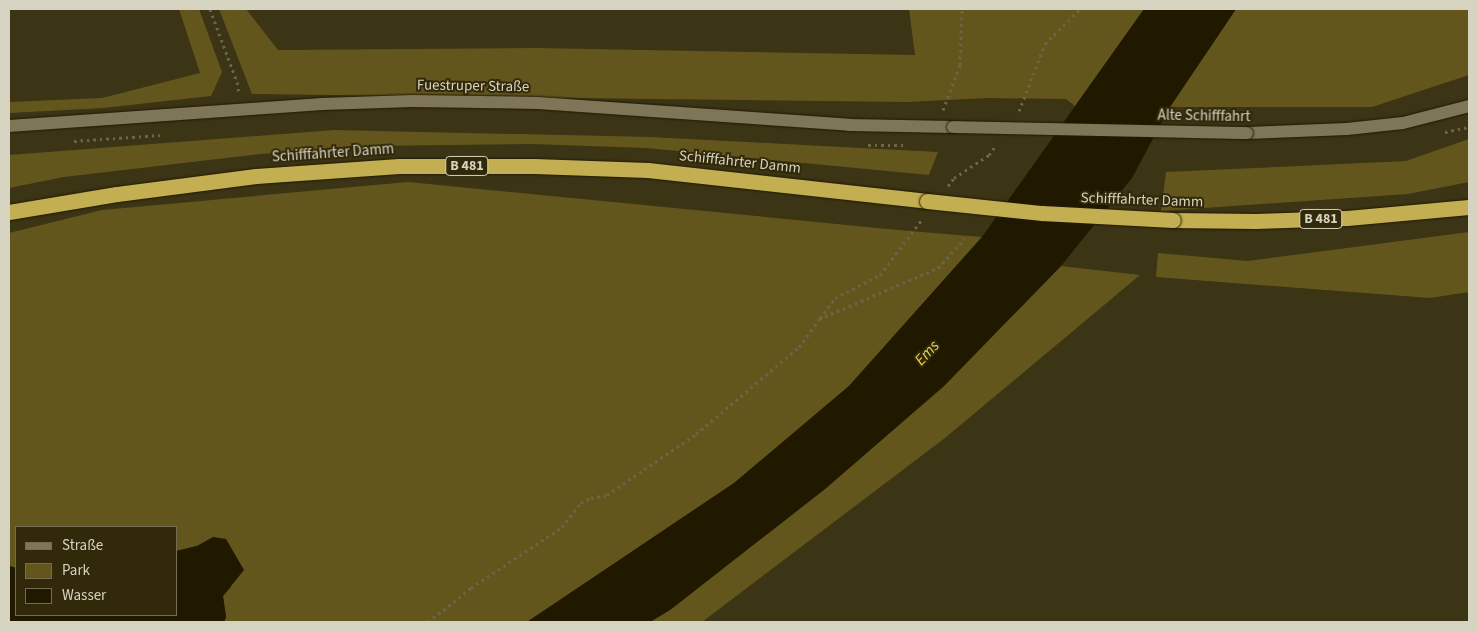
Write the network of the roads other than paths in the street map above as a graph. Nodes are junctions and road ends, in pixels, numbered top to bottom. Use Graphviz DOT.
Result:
graph roads {
  1 [pos="1469,106"];
  2 [pos="9,126"];
  3 [pos="936,127"];
  4 [pos="1469,206"];
  5 [pos="9,212"];
  1 -- 3 [label="street, Alte Schifffahrt, bridge"];
  2 -- 3 [label="street, Fuestruper Straße"];
  4 -- 5 [label="highway, Schifffahrter Damm / B 481, bridge"];
}
